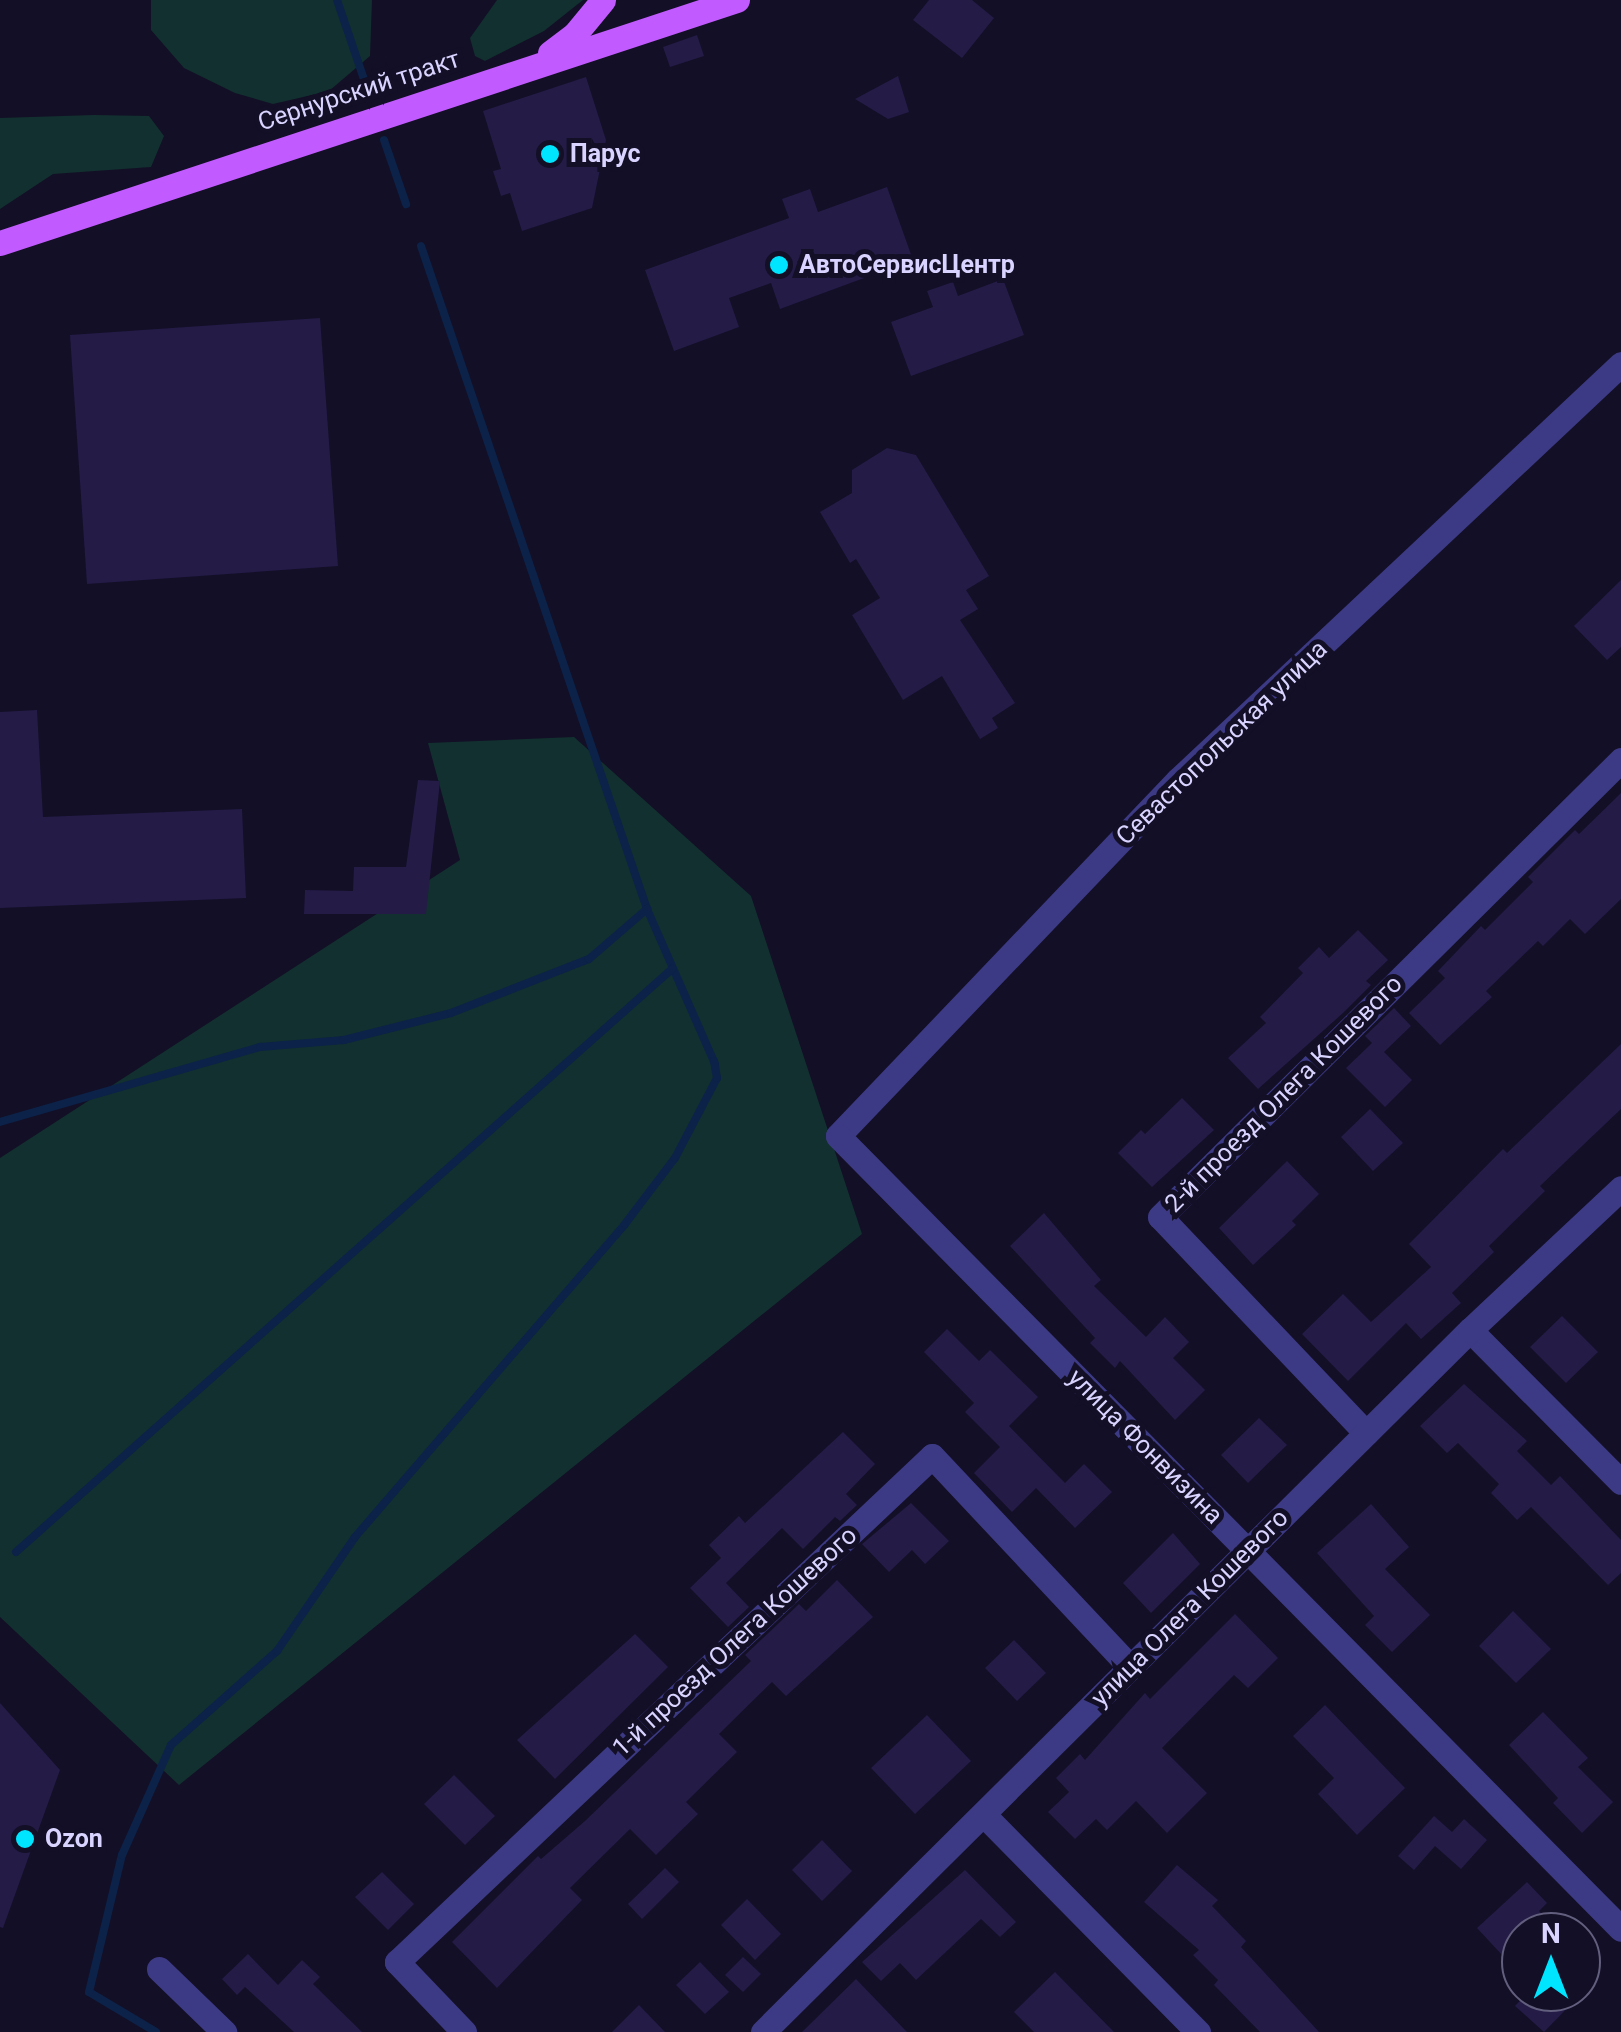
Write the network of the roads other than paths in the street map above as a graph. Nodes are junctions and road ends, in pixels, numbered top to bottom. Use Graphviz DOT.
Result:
graph roads {
  1 [pos="604,0"];
  2 [pos="738,0"];
  3 [pos="534,66"];
  4 [pos="0,243"];
  5 [pos="1621,364"];
  6 [pos="1621,760"];
  7 [pos="838,1136"];
  8 [pos="1621,1188"];
  9 [pos="1470,1330"];
  10 [pos="1366,1433"];
  11 [pos="1621,1482"];
  12 [pos="1248,1551"];
  13 [pos="1130,1667"];
  14 [pos="984,1815"];
  15 [pos="1621,1929"];
  16 [pos="159,1969"];
  17 [pos="224,2032"];
  18 [pos="464,2032"];
  19 [pos="763,2032"];
  20 [pos="1198,2032"];
  1 -- 3 [label="main road"];
  2 -- 3 [label="main road, Сернурский тракт"];
  3 -- 4 [label="main road, Сернурский тракт"];
  5 -- 7 [label="street, Севастопольская улица"];
  6 -- 10 [label="street, 2-й проезд Олега Кошевого"];
  7 -- 12 [label="street, улица Фонвизина"];
  8 -- 9 [label="street, улица Олега Кошевого"];
  9 -- 10 [label="street, улица Олега Кошевого"];
  9 -- 11 [label="street"];
  10 -- 12 [label="street, улица Олега Кошевого"];
  12 -- 13 [label="street, улица Олега Кошевого"];
  12 -- 15 [label="street, улица Фонвизина"];
  13 -- 14 [label="street, улица Олега Кошевого"];
  13 -- 18 [label="street, 1-й проезд Олега Кошевого"];
  14 -- 19 [label="street, улица Олега Кошевого"];
  14 -- 20 [label="street"];
  16 -- 17 [label="street"];
}
